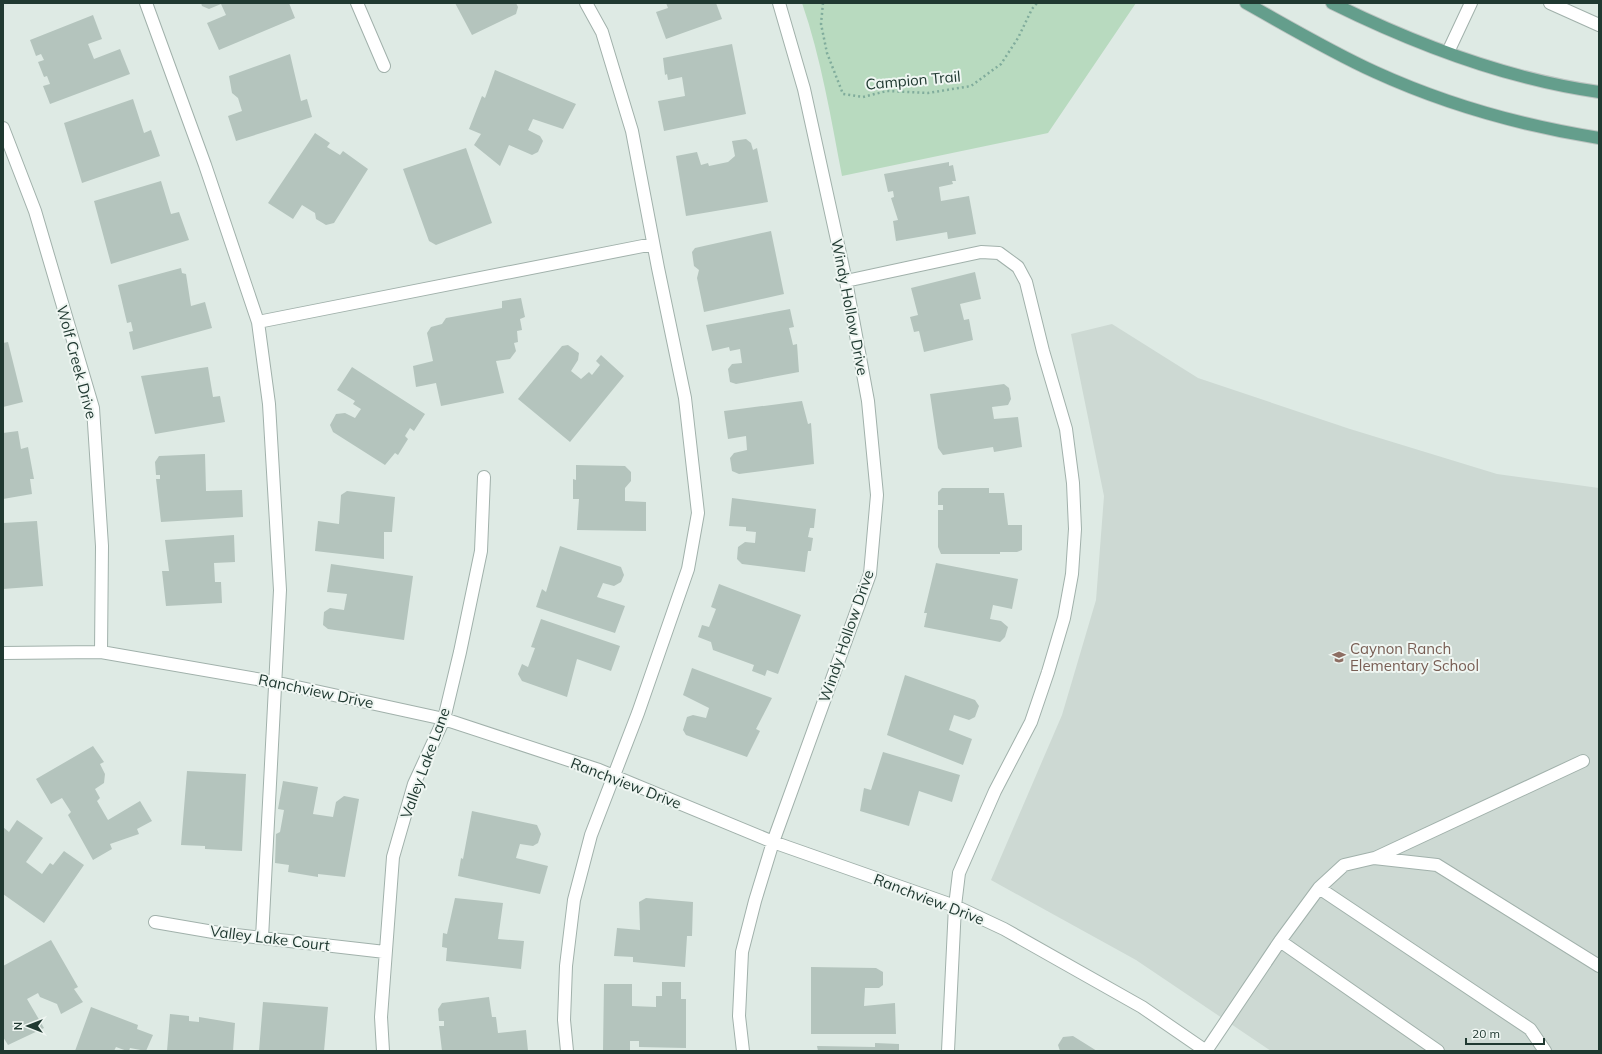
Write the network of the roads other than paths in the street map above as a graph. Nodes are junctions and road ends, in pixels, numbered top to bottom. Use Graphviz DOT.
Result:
graph roads {
  1 [pos="146,3"];
  2 [pos="357,3"];
  3 [pos="586,3"];
  4 [pos="780,3"];
  5 [pos="1246,3"];
  6 [pos="1332,3"];
  7 [pos="1471,3"];
  8 [pos="1550,3"];
  9 [pos="1599,25"];
  10 [pos="1448,52"];
  11 [pos="384,66"];
  12 [pos="1599,92"];
  13 [pos="3,128"];
  14 [pos="1599,138"];
  15 [pos="653,244"];
  16 [pos="846,281"];
  17 [pos="258,322"];
  18 [pos="484,477"];
  19 [pos="101,652"];
  20 [pos="3,653"];
  21 [pos="274,682"];
  22 [pos="444,719"];
  23 [pos="1583,761"];
  24 [pos="614,776"];
  25 [pos="773,842"];
  26 [pos="1374,858"];
  27 [pos="1319,888"];
  28 [pos="955,906"];
  29 [pos="155,922"];
  30 [pos="262,938"];
  31 [pos="1280,941"];
  32 [pos="385,952"];
  33 [pos="1599,966"];
  34 [pos="383,1051"];
  35 [pos="567,1051"];
  36 [pos="743,1051"];
  37 [pos="948,1051"];
  38 [pos="1206,1051"];
  39 [pos="1438,1051"];
  40 [pos="1545,1051"];
  1 -- 17 [label="street"];
  2 -- 11 [label="street"];
  3 -- 15 [label="street"];
  4 -- 16 [label="street, Windy Hollow Drive"];
  5 -- 14 [label="main road"];
  6 -- 10 [label="main road"];
  7 -- 10 [label="street"];
  8 -- 9 [label="street"];
  10 -- 12 [label="main road"];
  13 -- 19 [label="street, Wolf Creek Drive"];
  15 -- 17 [label="street"];
  15 -- 24 [label="street"];
  16 -- 25 [label="street, Windy Hollow Drive"];
  16 -- 28 [label="street"];
  17 -- 21 [label="street"];
  18 -- 22 [label="street, Valley Lake Lane"];
  19 -- 20 [label="street, Ranchview Drive"];
  19 -- 21 [label="street, Ranchview Drive"];
  21 -- 22 [label="street, Ranchview Drive"];
  21 -- 30 [label="street"];
  22 -- 24 [label="street, Ranchview Drive"];
  22 -- 32 [label="street, Valley Lake Lane"];
  23 -- 26 [label="street"];
  24 -- 25 [label="street, Ranchview Drive"];
  24 -- 35 [label="street"];
  25 -- 28 [label="street, Ranchview Drive"];
  25 -- 36 [label="street, Windy Hollow Drive"];
  26 -- 27 [label="street"];
  26 -- 33 [label="street"];
  27 -- 31 [label="street"];
  27 -- 40 [label="street"];
  28 -- 37 [label="street"];
  28 -- 38 [label="street, Ranchview Drive"];
  29 -- 30 [label="street, Valley Lake Court"];
  30 -- 32 [label="street, Valley Lake Court"];
  31 -- 38 [label="street"];
  31 -- 39 [label="street"];
  32 -- 34 [label="street, Valley Lake Lane"];
}
